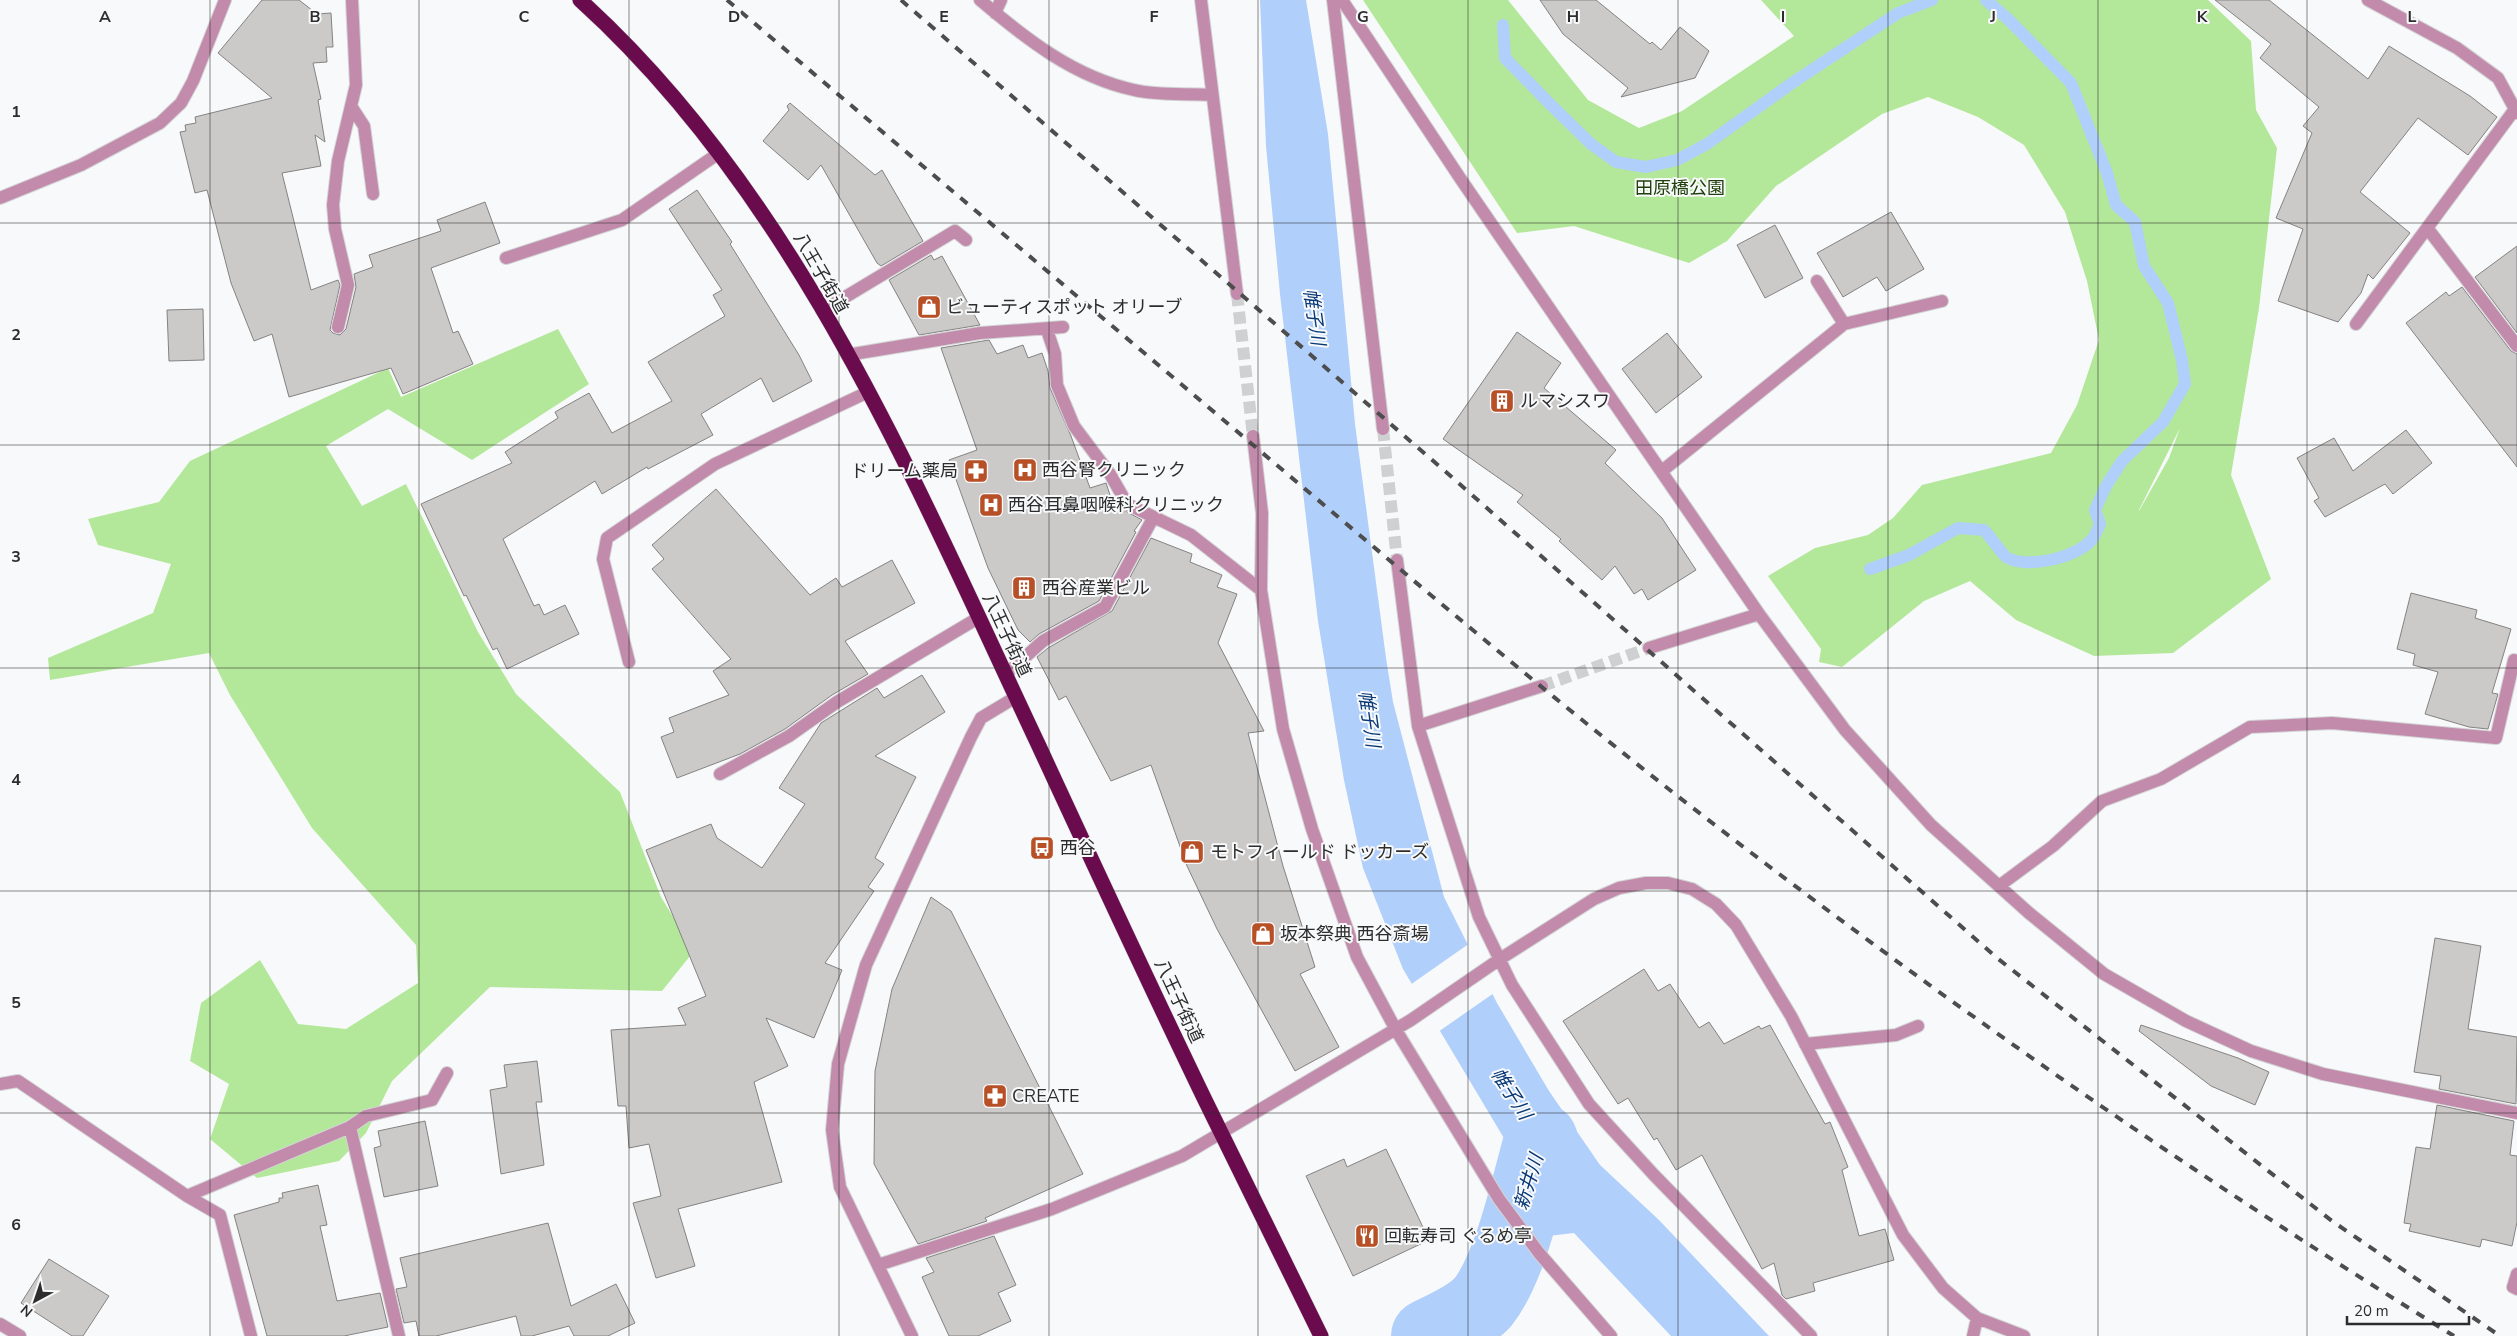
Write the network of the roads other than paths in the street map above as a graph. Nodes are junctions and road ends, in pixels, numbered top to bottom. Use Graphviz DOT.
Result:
graph roads {
  1 [pos="225,0"];
  2 [pos="352,0"];
  3 [pos="580,0"];
  4 [pos="980,0"];
  5 [pos="1001,0"];
  6 [pos="1201,0"];
  7 [pos="1333,0"];
  8 [pos="1342,0"];
  9 [pos="2368,0"];
  10 [pos="995,13"];
  11 [pos="1211,95"];
  12 [pos="351,106"];
  13 [pos="2516,111"];
  14 [pos="719,153"];
  15 [pos="373,194"];
  16 [pos="0,198"];
  17 [pos="2428,229"];
  18 [pos="966,240"];
  19 [pos="506,258"];
  20 [pos="1817,281"];
  21 [pos="1237,294"];
  22 [pos="1942,301"];
  23 [pos="822,311"];
  24 [pos="1844,324"];
  25 [pos="2356,324"];
  26 [pos="338,327"];
  27 [pos="1063,327"];
  28 [pos="1047,330"];
  29 [pos="2517,346"];
  30 [pos="847,355"];
  31 [pos="868,392"];
  32 [pos="1383,429"];
  33 [pos="1254,436"];
  34 [pos="1662,471"];
  35 [pos="1153,518"];
  36 [pos="1397,560"];
  37 [pos="1262,590"];
  38 [pos="1759,614"];
  39 [pos="978,618"];
  40 [pos="1649,648"];
  41 [pos="2514,660"];
  42 [pos="629,662"];
  43 [pos="1005,675"];
  44 [pos="1542,686"];
  45 [pos="1016,697"];
  46 [pos="1418,726"];
  47 [pos="720,774"];
  48 [pos="1999,886"];
  49 [pos="1496,961"];
  50 [pos="1918,1026"];
  51 [pos="1396,1030"];
  52 [pos="1805,1044"];
  53 [pos="448,1072"];
  54 [pos="0,1084"];
  55 [pos="2517,1113"];
  56 [pos="350,1127"];
  57 [pos="1222,1133"];
  58 [pos="187,1196"];
  59 [pos="878,1266"];
  60 [pos="2517,1274"];
  61 [pos="2517,1290"];
  62 [pos="1977,1318"];
  63 [pos="0,1324"];
  64 [pos="20,1336"];
  65 [pos="251,1336"];
  66 [pos="399,1336"];
  67 [pos="912,1336"];
  68 [pos="1321,1336"];
  69 [pos="1611,1336"];
  70 [pos="1812,1336"];
  71 [pos="1973,1336"];
  72 [pos="2024,1336"];
  1 -- 16 [label="street"];
  2 -- 12 [label="street"];
  3 -- 14 [label="highway, 八王子街道"];
  4 -- 10 [label="street"];
  5 -- 10 [label="street"];
  6 -- 11 [label="street"];
  7 -- 32 [label="street"];
  8 -- 34 [label="street"];
  9 -- 13 [label="street"];
  10 -- 11 [label="street"];
  11 -- 21 [label="street"];
  12 -- 15 [label="street"];
  12 -- 26 [label="street"];
  13 -- 17 [label="street"];
  14 -- 19 [label="street"];
  14 -- 23 [label="highway, 八王子街道"];
  17 -- 25 [label="street"];
  17 -- 29 [label="street"];
  18 -- 23 [label="street"];
  20 -- 24 [label="street"];
  22 -- 24 [label="street"];
  23 -- 30 [label="highway, 八王子街道"];
  24 -- 34 [label="street"];
  27 -- 28 [label="street"];
  28 -- 30 [label="street"];
  28 -- 35 [label="street"];
  30 -- 31 [label="highway, 八王子街道"];
  31 -- 39 [label="highway, 八王子街道"];
  31 -- 42 [label="street"];
  33 -- 37 [label="street"];
  34 -- 38 [label="street"];
  35 -- 37 [label="street"];
  35 -- 43 [label="street"];
  36 -- 46 [label="street"];
  37 -- 51 [label="street"];
  38 -- 40 [label="street"];
  38 -- 48 [label="street"];
  39 -- 43 [label="highway, 八王子街道"];
  39 -- 47 [label="street"];
  41 -- 48 [label="street"];
  43 -- 45 [label="highway, 八王子街道"];
  44 -- 46 [label="street"];
  45 -- 57 [label="highway, 八王子街道"];
  45 -- 59 [label="street"];
  46 -- 49 [label="street"];
  48 -- 55 [label="street"];
  49 -- 51 [label="street"];
  49 -- 52 [label="street"];
  49 -- 70 [label="street"];
  50 -- 52 [label="street"];
  51 -- 57 [label="street"];
  51 -- 69 [label="street"];
  52 -- 62 [label="street"];
  53 -- 56 [label="street"];
  54 -- 58 [label="street"];
  56 -- 58 [label="street"];
  56 -- 66 [label="street"];
  57 -- 59 [label="street"];
  57 -- 68 [label="highway, 八王子街道"];
  58 -- 65 [label="street"];
  59 -- 67 [label="street"];
  60 -- 61 [label="street"];
  62 -- 71 [label="street"];
  62 -- 72 [label="street"];
  63 -- 64 [label="street"];
}
